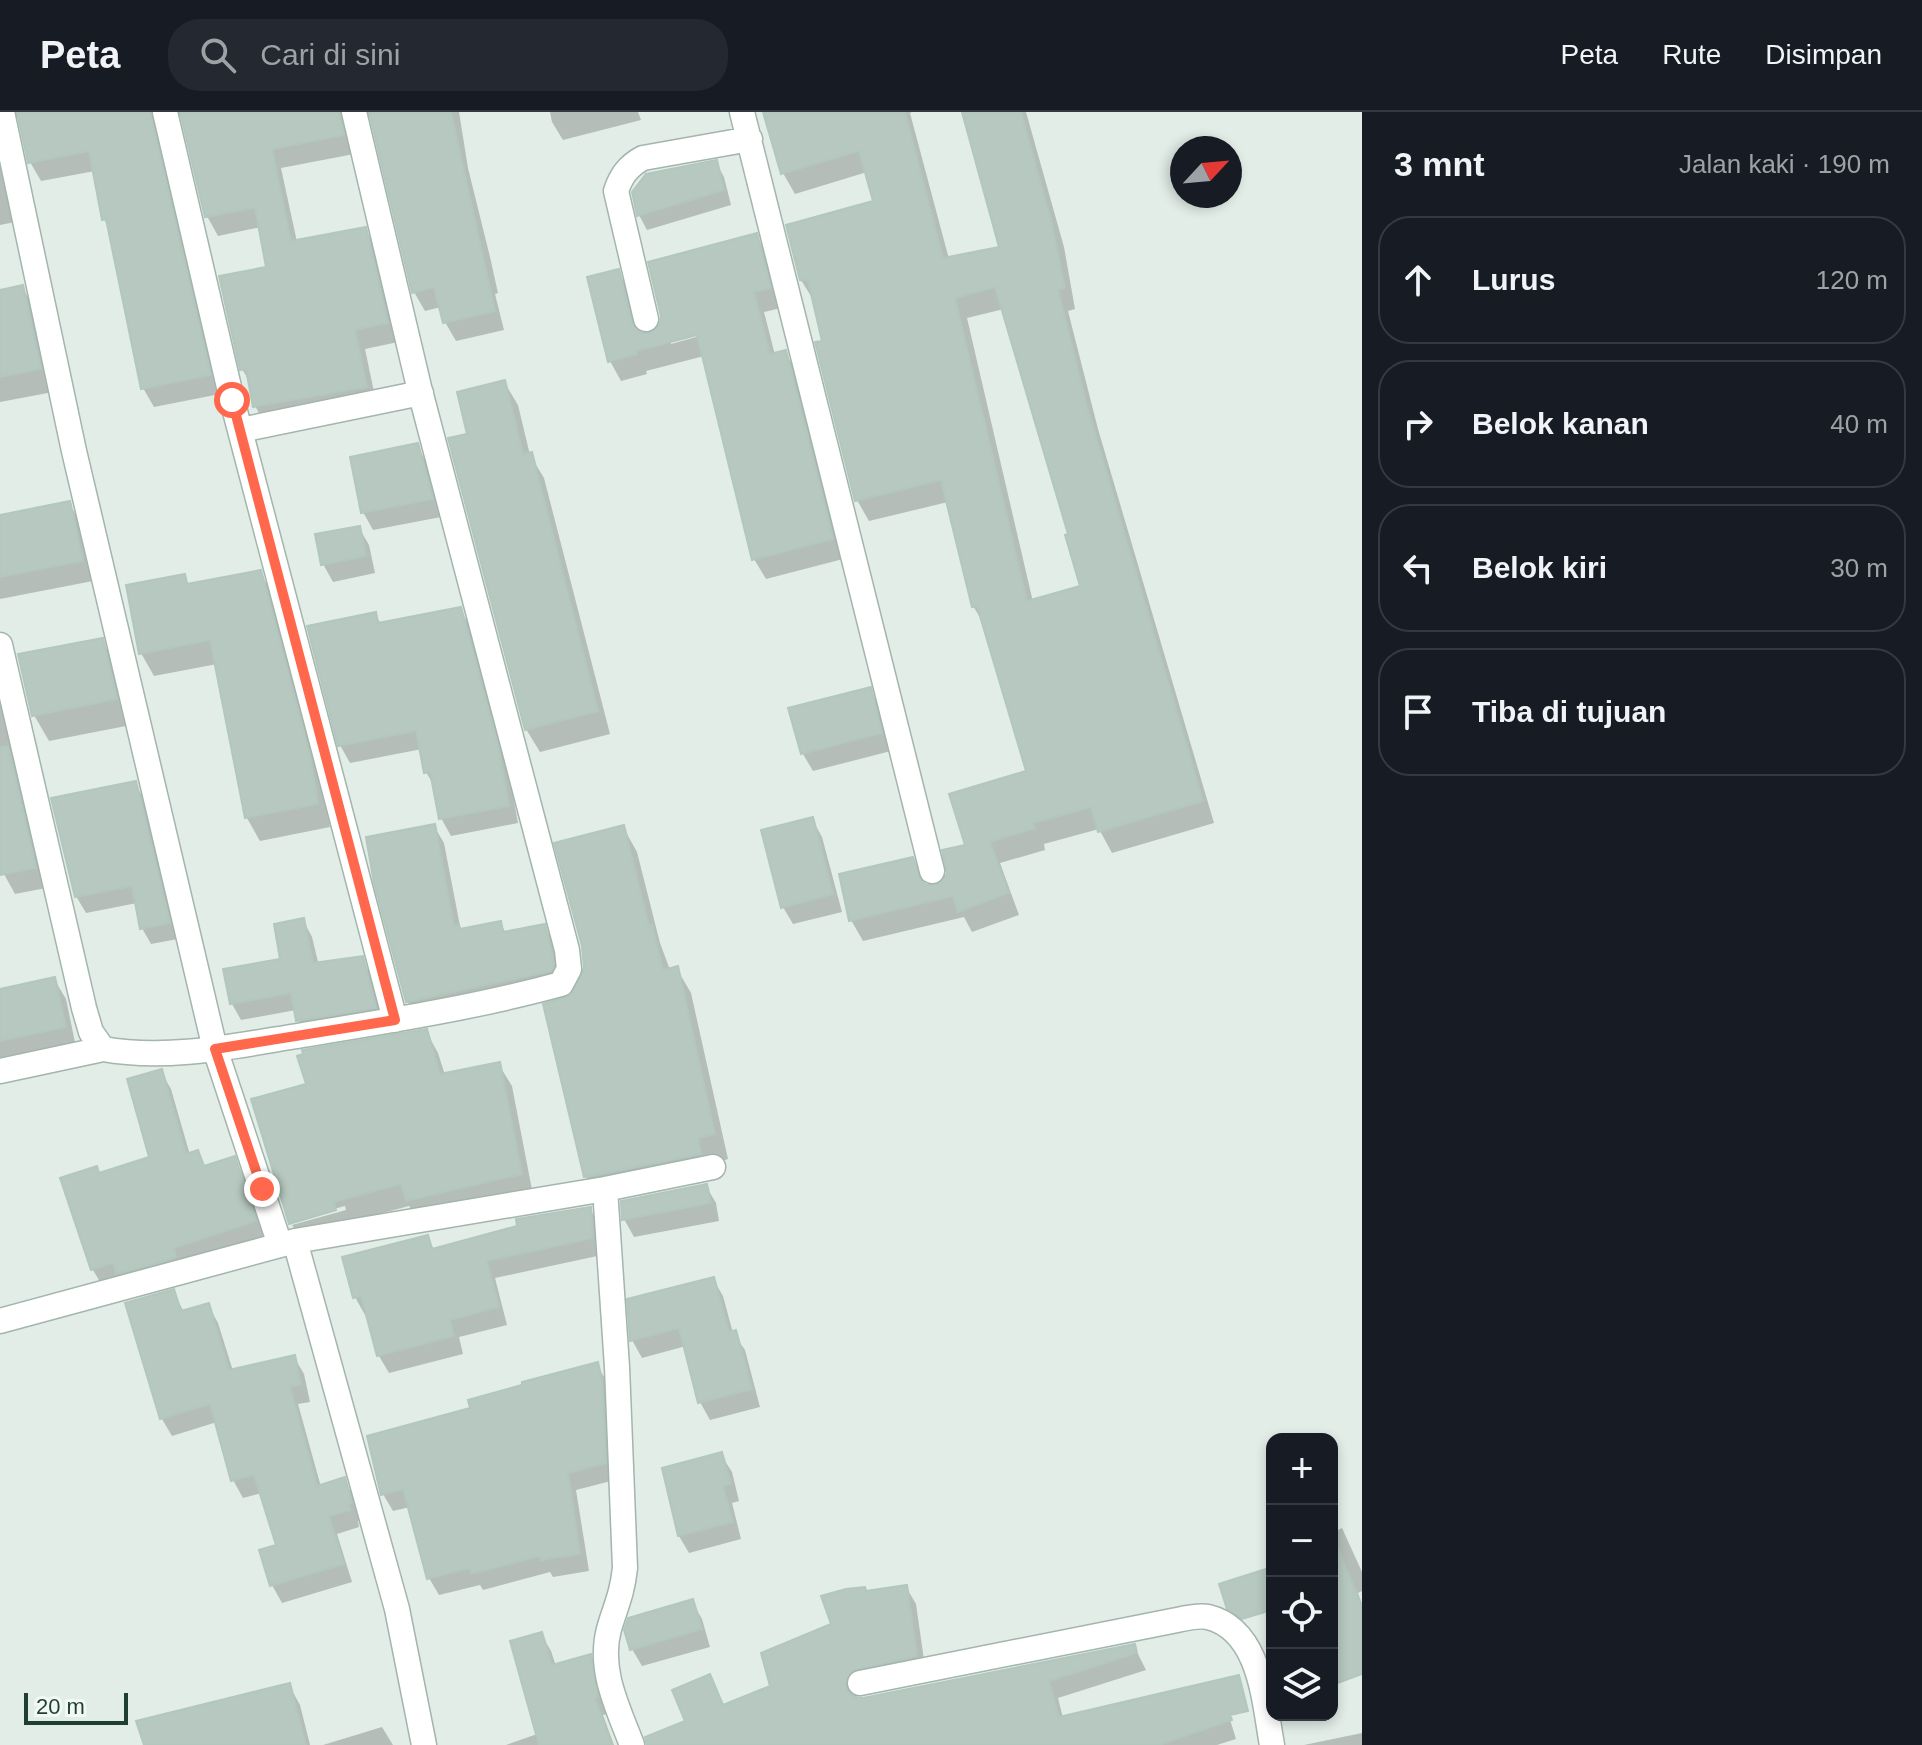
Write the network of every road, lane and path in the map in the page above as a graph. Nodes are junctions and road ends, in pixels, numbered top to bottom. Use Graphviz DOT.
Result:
graph roads {
  1 [pos="2,112"];
  2 [pos="165,112"];
  3 [pos="354,112"];
  4 [pos="742,112"];
  5 [pos="750,139"];
  6 [pos="646,319"];
  7 [pos="418,381"];
  8 [pos="237,416"];
  9 [pos="0,645"];
  10 [pos="932,871"];
  11 [pos="395,1020"];
  12 [pos="103,1049"];
  13 [pos="215,1049"];
  14 [pos="0,1071"];
  15 [pos="713,1167"];
  16 [pos="605,1189"];
  17 [pos="288,1243"];
  18 [pos="0,1321"];
  19 [pos="860,1683"];
  20 [pos="424,1745"];
  21 [pos="632,1745"];
  22 [pos="1272,1745"];
  1 -- 13 [label="street"];
  2 -- 8 [label="street"];
  3 -- 7 [label="street"];
  4 -- 5 [label="street"];
  5 -- 6 [label="street"];
  5 -- 10 [label="street"];
  7 -- 8 [label="street"];
  7 -- 11 [label="street"];
  8 -- 11 [label="street"];
  9 -- 12 [label="street"];
  11 -- 13 [label="street"];
  12 -- 13 [label="street"];
  12 -- 14 [label="street"];
  13 -- 17 [label="street"];
  15 -- 16 [label="street"];
  16 -- 17 [label="street"];
  16 -- 21 [label="street"];
  17 -- 18 [label="street"];
  17 -- 20 [label="street"];
  19 -- 22 [label="street"];
}
